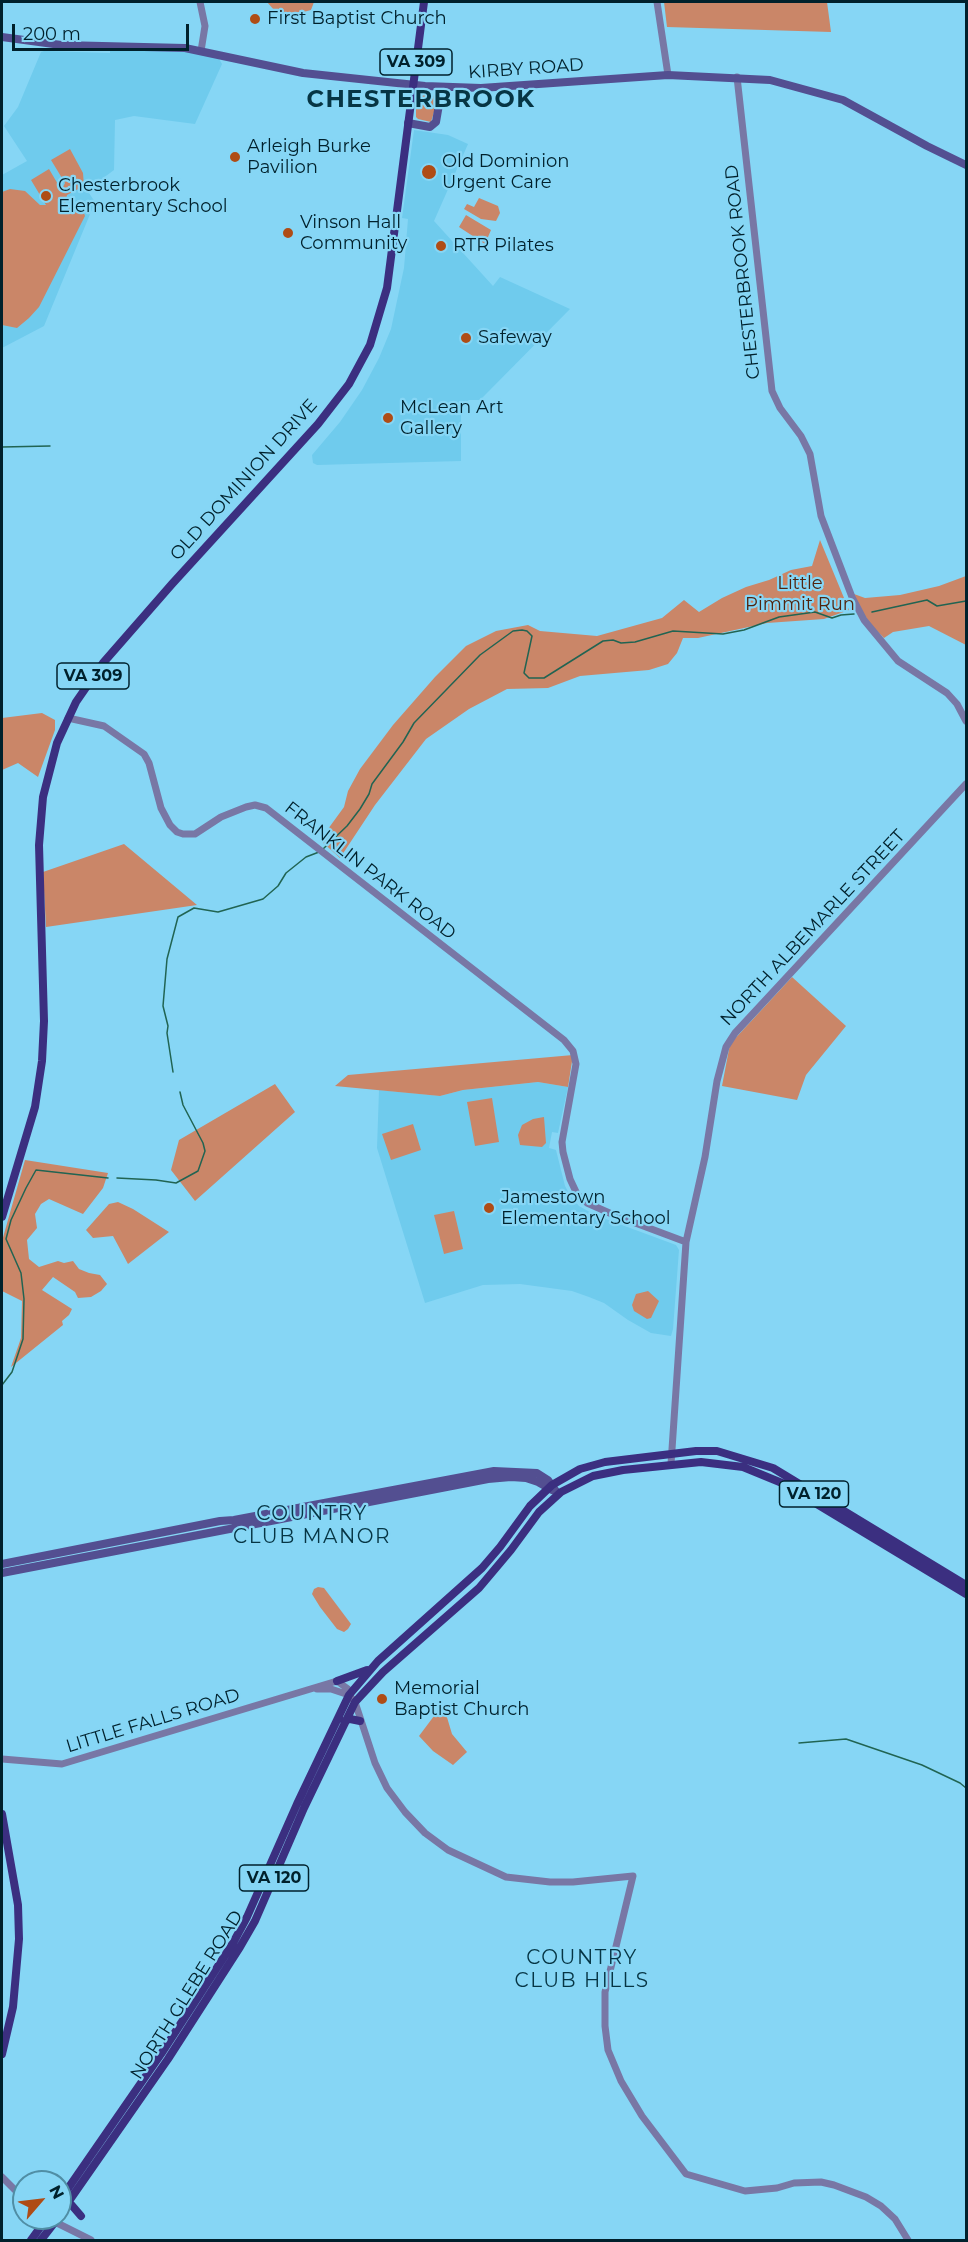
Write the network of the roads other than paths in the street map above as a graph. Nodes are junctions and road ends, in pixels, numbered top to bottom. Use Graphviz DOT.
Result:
graph roads {
  1 [pos="200,2"];
  2 [pos="424,2"];
  3 [pos="657,2"];
  4 [pos="2,37"];
  5 [pos="201,51"];
  6 [pos="668,75"];
  7 [pos="737,77"];
  8 [pos="442,87"];
  9 [pos="408,123"];
  10 [pos="966,165"];
  11 [pos="68,718"];
  12 [pos="966,721"];
  13 [pos="966,784"];
  14 [pos="2,1217"];
  15 [pos="686,1242"];
  16 [pos="672,1453"];
  17 [pos="671,1464"];
  18 [pos="550,1486"];
  19 [pos="558,1494"];
  20 [pos="2,1564"];
  21 [pos="2,1573"];
  22 [pos="966,1585"];
  23 [pos="966,1594"];
  24 [pos="370,1669"];
  25 [pos="337,1681"];
  26 [pos="311,1688"];
  27 [pos="352,1698"];
  28 [pos="344,1721"];
  29 [pos="360,1721"];
  30 [pos="2,1759"];
  31 [pos="2,1814"];
  32 [pos="2,2054"];
  33 [pos="72,2189"];
  34 [pos="72,2190"];
  35 [pos="72,2208"];
  36 [pos="81,2216"];
  37 [pos="72,2229"];
  38 [pos="43,2230"];
  39 [pos="32,2241"];
  40 [pos="91,2241"];
  41 [pos="908,2241"];
  1 -- 5 [label="street"];
  2 -- 9 [label="main road, OLD DOMINION DRIVE / VA 309"];
  3 -- 6 [label="street"];
  4 -- 5 [label="main road, KIRBY ROAD"];
  5 -- 8 [label="main road, KIRBY ROAD"];
  6 -- 7 [label="main road, KIRBY ROAD"];
  6 -- 8 [label="main road, KIRBY ROAD"];
  7 -- 10 [label="main road, KIRBY ROAD"];
  7 -- 12 [label="street, CHESTERBROOK ROAD"];
  8 -- 9 [label="main road"];
  9 -- 11 [label="main road, OLD DOMINION DRIVE / VA 309"];
  11 -- 14 [label="main road, OLD DOMINION DRIVE / VA 309"];
  11 -- 15 [label="street, FRANKLIN PARK ROAD"];
  13 -- 15 [label="street, NORTH ALBEMARLE STREET"];
  15 -- 16 [label="street, NORTH ALBEMARLE STREET"];
  16 -- 17 [label="street, NORTH ALBEMARLE STREET"];
  16 -- 18 [label="main road, NORTH GLEBE ROAD / VA 120"];
  16 -- 22 [label="main road, NORTH GLEBE ROAD / VA 120"];
  17 -- 19 [label="main road, NORTH GLEBE ROAD / VA 120"];
  17 -- 23 [label="main road, NORTH GLEBE ROAD / VA 120"];
  18 -- 19 [label="main road"];
  18 -- 20 [label="main road"];
  18 -- 21 [label="main road"];
  18 -- 24 [label="main road, NORTH GLEBE ROAD / VA 120"];
  19 -- 27 [label="main road, NORTH GLEBE ROAD / VA 120"];
  24 -- 25 [label="main road"];
  24 -- 27 [label="main road, NORTH GLEBE ROAD / VA 120"];
  25 -- 26 [label="street, LITTLE FALLS ROAD"];
  25 -- 27 [label="street"];
  26 -- 27 [label="street, LITTLE FALLS ROAD"];
  26 -- 30 [label="street, LITTLE FALLS ROAD"];
  27 -- 28 [label="main road, NORTH GLEBE ROAD / VA 120"];
  27 -- 29 [label="street"];
  27 -- 33 [label="main road, NORTH GLEBE ROAD / VA 120"];
  28 -- 29 [label="main road"];
  28 -- 34 [label="main road, NORTH GLEBE ROAD / VA 120"];
  29 -- 41 [label="street"];
  31 -- 32 [label="main road"];
  35 -- 36 [label="main road"];
  37 -- 40 [label="street"];
  38 -- 39 [label="main road, NORTH GLEBE ROAD / VA 120"];
}
